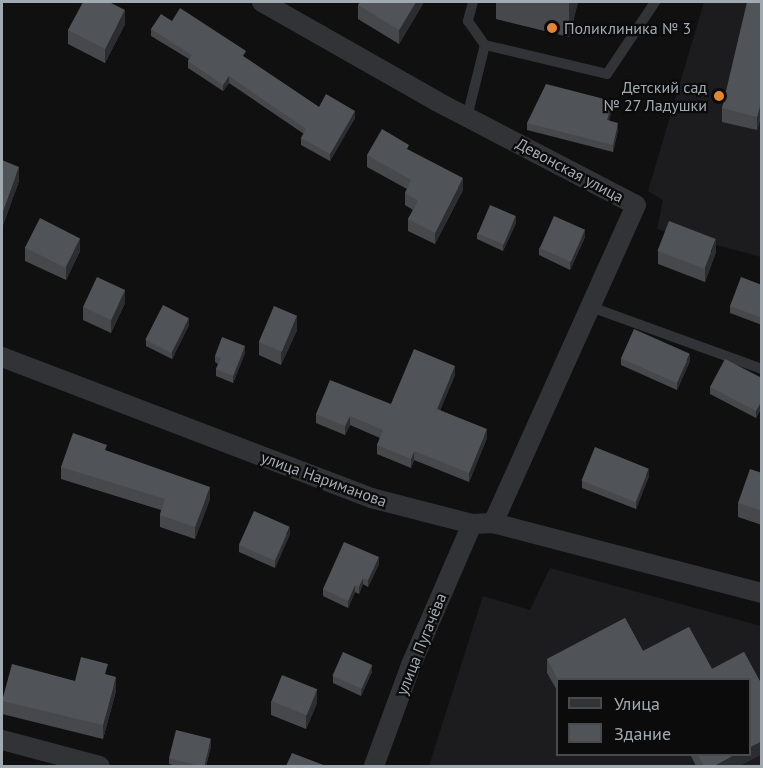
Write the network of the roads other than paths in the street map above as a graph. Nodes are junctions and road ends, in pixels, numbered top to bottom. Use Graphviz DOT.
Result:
graph roads {
  1 [pos="262,2"];
  2 [pos="473,2"];
  3 [pos="655,2"];
  4 [pos="485,45"];
  5 [pos="467,117"];
  6 [pos="591,307"];
  7 [pos="2,357"];
  8 [pos="762,369"];
  9 [pos="493,523"];
  10 [pos="472,524"];
  11 [pos="762,593"];
  12 [pos="2,740"];
  13 [pos="100,766"];
  14 [pos="374,766"];
  1 -- 5 [label="street, Девонская улица"];
  2 -- 4 [label="lane"];
  3 -- 4 [label="lane"];
  4 -- 5 [label="lane"];
  5 -- 6 [label="street, Девонская улица"];
  6 -- 8 [label="lane"];
  6 -- 9 [label="street, Девонская улица"];
  7 -- 10 [label="street, улица Нариманова"];
  9 -- 10 [label="street, улица Нариманова"];
  9 -- 11 [label="street, улица Нариманова"];
  10 -- 14 [label="street, улица Пугачёва"];
  12 -- 13 [label="street"];
}
